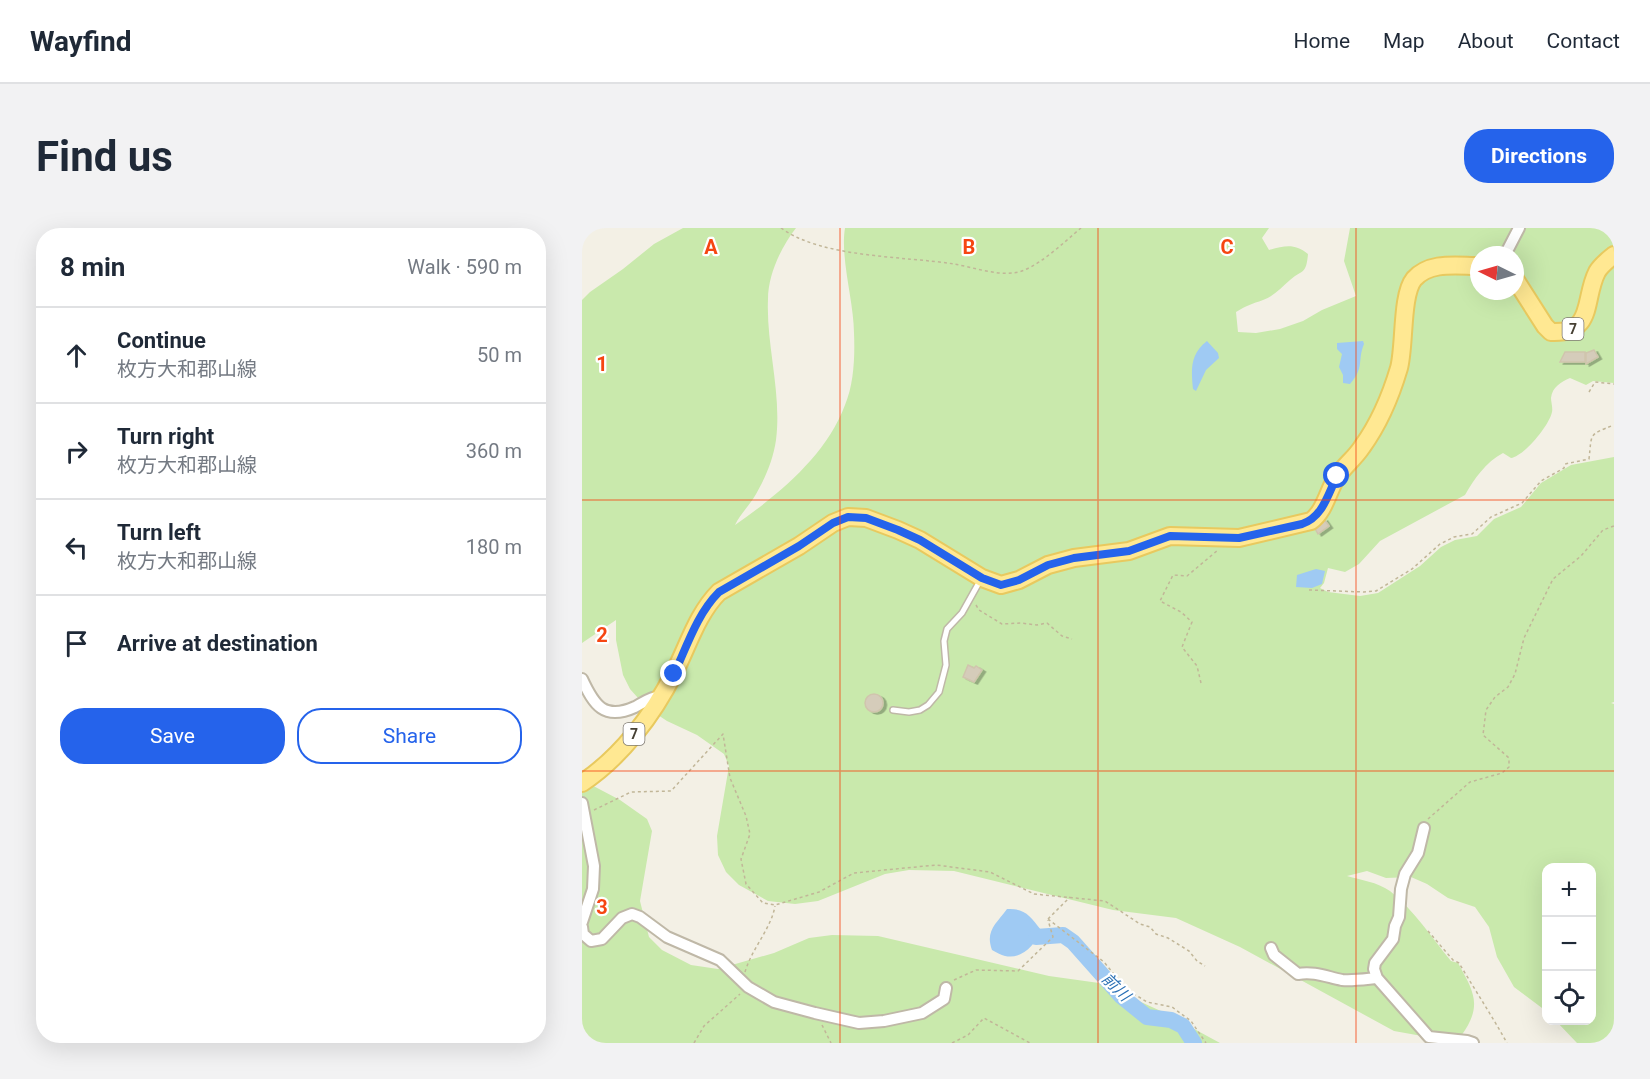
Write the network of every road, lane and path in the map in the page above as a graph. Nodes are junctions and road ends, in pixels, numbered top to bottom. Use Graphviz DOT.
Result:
graph roads {
  1 [pos="781,228"];
  2 [pos="1081,228"];
  3 [pos="1519,228"];
  4 [pos="1510,246"];
  5 [pos="1614,255"];
  6 [pos="1470,266"];
  7 [pos="1524,293"];
  8 [pos="1614,384"];
  9 [pos="1589,392"];
  10 [pos="1614,425"];
  11 [pos="1614,526"];
  12 [pos="1236,538"];
  13 [pos="982,578"];
  14 [pos="1309,590"];
  15 [pos="976,605"];
  16 [pos="1072,639"];
  17 [pos="582,679"];
  18 [pos="1201,683"];
  19 [pos="662,696"];
  20 [pos="893,710"];
  21 [pos="582,783"];
  22 [pos="584,808"];
  23 [pos="1424,828"];
  24 [pos="1071,897"];
  25 [pos="776,905"];
  26 [pos="1048,920"];
  27 [pos="582,922"];
  28 [pos="582,927"];
  29 [pos="1428,931"];
  30 [pos="1271,948"];
  31 [pos="1205,966"];
  32 [pos="1377,978"];
  33 [pos="745,984"];
  34 [pos="946,988"];
  35 [pos="815,1013"];
  36 [pos="694,1043"];
  37 [pos="831,1043"];
  38 [pos="952,1043"];
  39 [pos="1030,1043"];
  40 [pos="1206,1043"];
  41 [pos="1473,1043"];
  42 [pos="1507,1043"];
  1 -- 2 [label="path"];
  3 -- 4 [label="street"];
  5 -- 7 [label="main road, 7"];
  6 -- 12 [label="main road, 7"];
  8 -- 9 [label="path"];
  10 -- 14 [label="path"];
  11 -- 23 [label="path"];
  12 -- 13 [label="main road, 7"];
  12 -- 18 [label="path"];
  13 -- 19 [label="main road, 7"];
  13 -- 20 [label="lane"];
  15 -- 16 [label="path"];
  17 -- 19 [label="street"];
  19 -- 21 [label="main road, 7"];
  22 -- 25 [label="path"];
  22 -- 27 [label="street"];
  23 -- 32 [label="street"];
  24 -- 25 [label="path"];
  24 -- 26 [label="path"];
  24 -- 31 [label="path"];
  25 -- 33 [label="path"];
  26 -- 34 [label="path"];
  26 -- 40 [label="path"];
  28 -- 33 [label="street"];
  29 -- 42 [label="path"];
  30 -- 32 [label="street"];
  32 -- 41 [label="street"];
  33 -- 35 [label="street"];
  33 -- 36 [label="path"];
  34 -- 35 [label="street"];
  35 -- 37 [label="path"];
  38 -- 39 [label="path"];
}
